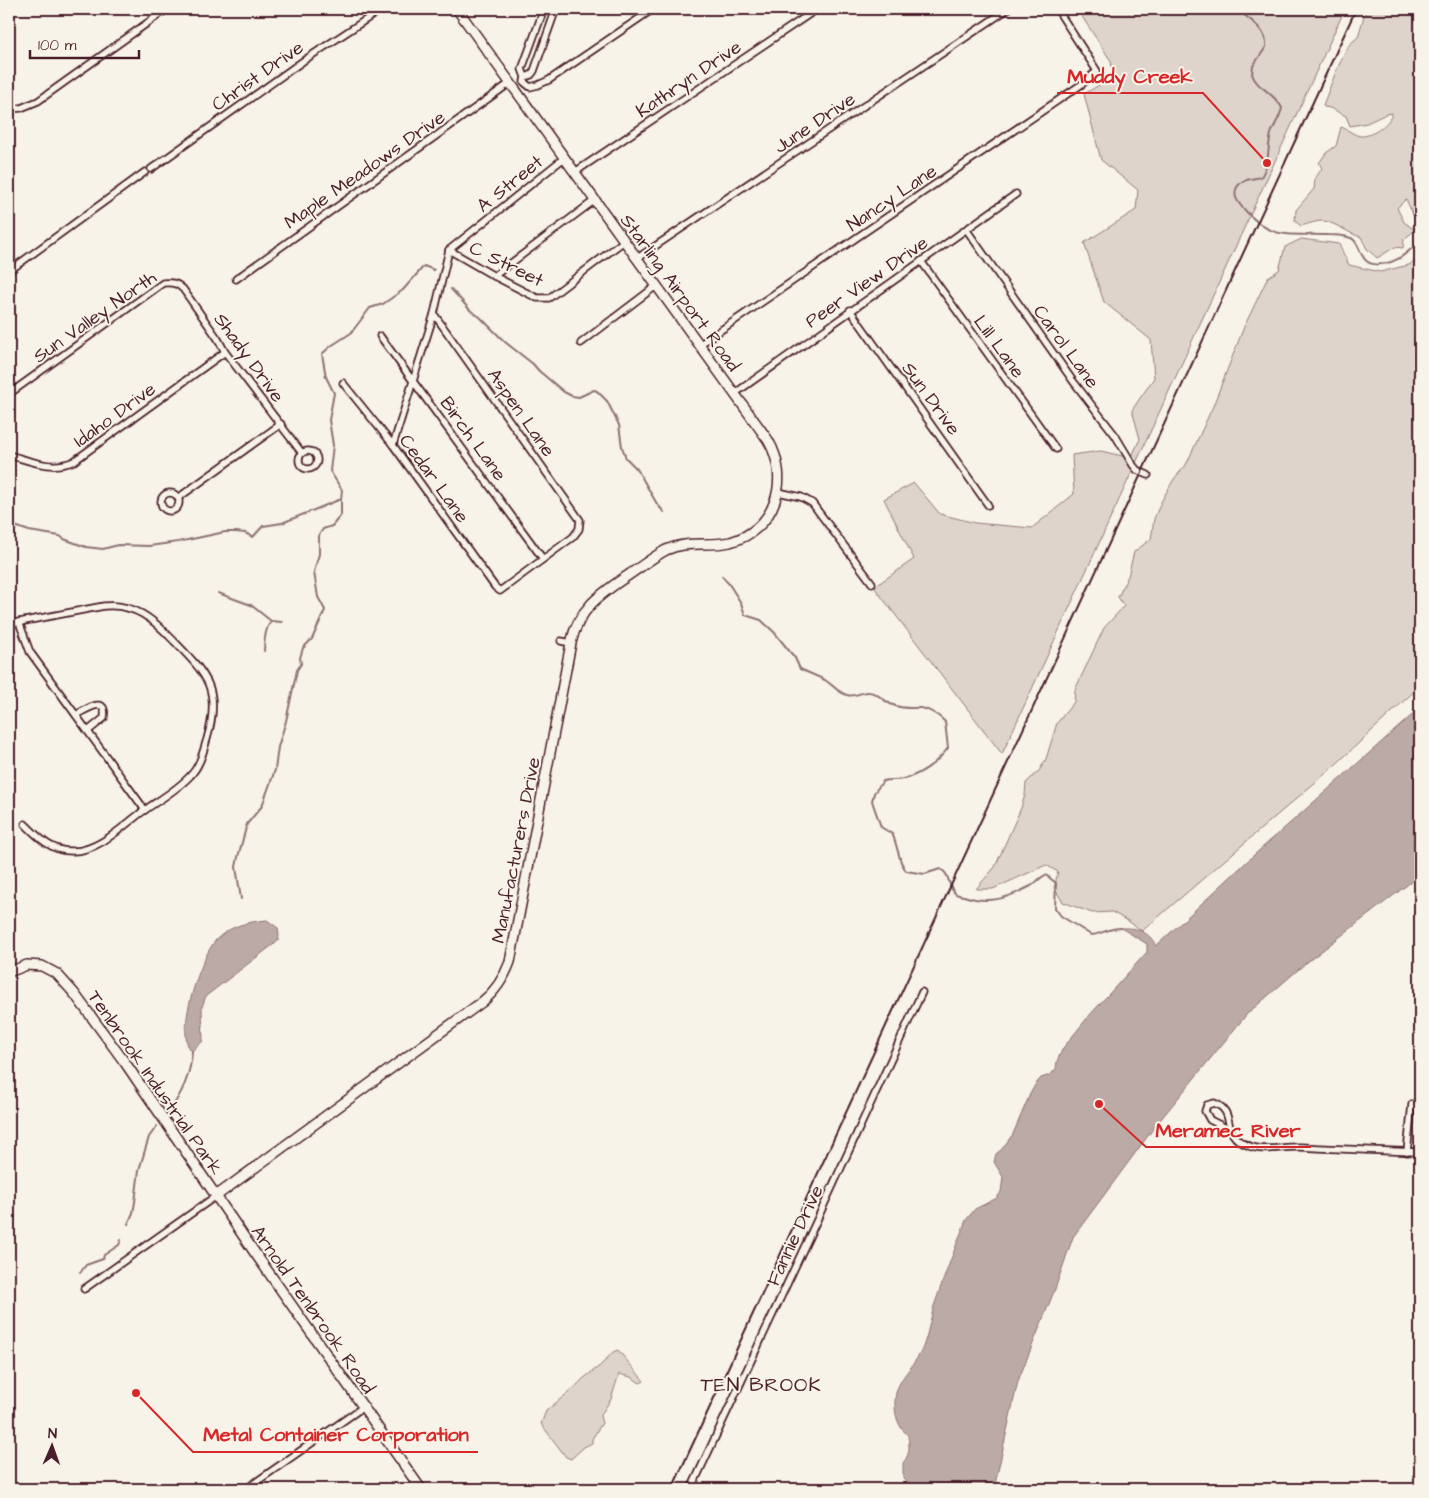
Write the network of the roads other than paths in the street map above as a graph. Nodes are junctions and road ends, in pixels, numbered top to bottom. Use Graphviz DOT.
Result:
graph roads {
  1 [pos="168,9"];
  2 [pos="382,9"];
  3 [pos="457,9"];
  4 [pos="544,9"];
  5 [pos="556,9"];
  6 [pos="653,9"];
  7 [pos="817,9"];
  8 [pos="1008,9"];
  9 [pos="1057,9"];
  10 [pos="525,76"];
  11 [pos="525,84"];
  12 [pos="513,87"];
  13 [pos="9,109"];
  14 [pos="564,158"];
  15 [pos="575,172"];
  16 [pos="1016,194"];
  17 [pos="595,200"];
  18 [pos="966,230"];
  19 [pos="624,242"];
  20 [pos="449,250"];
  21 [pos="636,258"];
  22 [pos="920,261"];
  23 [pos="9,271"];
  24 [pos="494,276"];
  25 [pos="236,278"];
  26 [pos="171,282"];
  27 [pos="656,286"];
  28 [pos="850,310"];
  29 [pos="434,314"];
  30 [pos="380,336"];
  31 [pos="581,343"];
  32 [pos="699,345"];
  33 [pos="225,352"];
  34 [pos="413,380"];
  35 [pos="344,383"];
  36 [pos="9,394"];
  37 [pos="734,394"];
  38 [pos="281,424"];
  39 [pos="393,445"];
  40 [pos="1056,449"];
  41 [pos="302,453"];
  42 [pos="9,455"];
  43 [pos="1148,475"];
  44 [pos="778,492"];
  45 [pos="178,498"];
  46 [pos="988,505"];
  47 [pos="543,559"];
  48 [pos="872,583"];
  49 [pos="20,622"];
  50 [pos="9,624"];
  51 [pos="76,715"];
  52 [pos="88,731"];
  53 [pos="145,810"];
  54 [pos="25,824"];
  55 [pos="9,972"];
  56 [pos="922,992"];
  57 [pos="1412,1104"];
  58 [pos="1230,1130"];
  59 [pos="1407,1152"];
  60 [pos="1420,1152"];
  61 [pos="216,1196"];
  62 [pos="84,1289"];
  63 [pos="363,1407"];
  64 [pos="246,1489"];
  65 [pos="420,1489"];
  66 [pos="691,1489"];
  1 -- 13 [label="street"];
  2 -- 23 [label="street, Christ Drive"];
  3 -- 12 [label="street, Starling Airport Road"];
  4 -- 10 [label="street"];
  5 -- 10 [label="street"];
  6 -- 11 [label="street"];
  7 -- 15 [label="street, Kathryn Drive"];
  8 -- 21 [label="street, June Drive"];
  9 -- 32 [label="street, Nancy Lane"];
  10 -- 11 [label="street"];
  11 -- 12 [label="street, Maple Meadows Drive"];
  12 -- 14 [label="street, Starling Airport Road"];
  12 -- 25 [label="street, Maple Meadows Drive"];
  14 -- 15 [label="street, Starling Airport Road"];
  14 -- 20 [label="street, A Street"];
  15 -- 17 [label="street, Starling Airport Road"];
  16 -- 18 [label="street, Peer View Drive"];
  17 -- 19 [label="street, Starling Airport Road"];
  17 -- 24 [label="street"];
  18 -- 22 [label="street, Peer View Drive"];
  18 -- 43 [label="street, Carol Lane"];
  19 -- 21 [label="street, Starling Airport Road"];
  19 -- 24 [label="street, C Street"];
  20 -- 24 [label="street, C Street"];
  20 -- 29 [label="street"];
  21 -- 27 [label="street, Starling Airport Road"];
  22 -- 28 [label="street, Peer View Drive"];
  22 -- 40 [label="street, Lill Lane"];
  26 -- 33 [label="street, Shady Drive"];
  26 -- 36 [label="street, Sun Valley North"];
  27 -- 31 [label="street"];
  27 -- 32 [label="street, Starling Airport Road"];
  28 -- 37 [label="street, Peer View Drive"];
  28 -- 46 [label="street, Sun Drive"];
  29 -- 34 [label="street"];
  29 -- 47 [label="street, Aspen Lane"];
  30 -- 34 [label="street, Birch Lane"];
  32 -- 37 [label="street, Starling Airport Road"];
  33 -- 38 [label="street, Shady Drive"];
  33 -- 42 [label="street, Idaho Drive"];
  34 -- 39 [label="street"];
  34 -- 47 [label="street, Birch Lane"];
  35 -- 39 [label="street, Cedar Lane"];
  37 -- 44 [label="street, Starling Airport Road"];
  38 -- 41 [label="street, Shady Drive"];
  38 -- 45 [label="street"];
  39 -- 47 [label="street, Cedar Lane"];
  44 -- 48 [label="street"];
  44 -- 61 [label="street, Manufacturers Drive"];
  49 -- 50 [label="street"];
  49 -- 51 [label="street"];
  49 -- 53 [label="street"];
  51 -- 52 [label="street"];
  51 -- 52 [label="street"];
  52 -- 53 [label="street"];
  53 -- 54 [label="street"];
  55 -- 61 [label="street, Tenbrook Industrial Park"];
  56 -- 66 [label="street, Fannie Drive"];
  57 -- 59 [label="street"];
  58 -- 58 [label="street"];
  58 -- 59 [label="street"];
  59 -- 60 [label="street"];
  61 -- 62 [label="street, Tenbrook Industrial Park"];
  61 -- 63 [label="street, Arnold Tenbrook Road"];
  63 -- 64 [label="street"];
  63 -- 65 [label="street, Arnold Tenbrook Road"];
}
